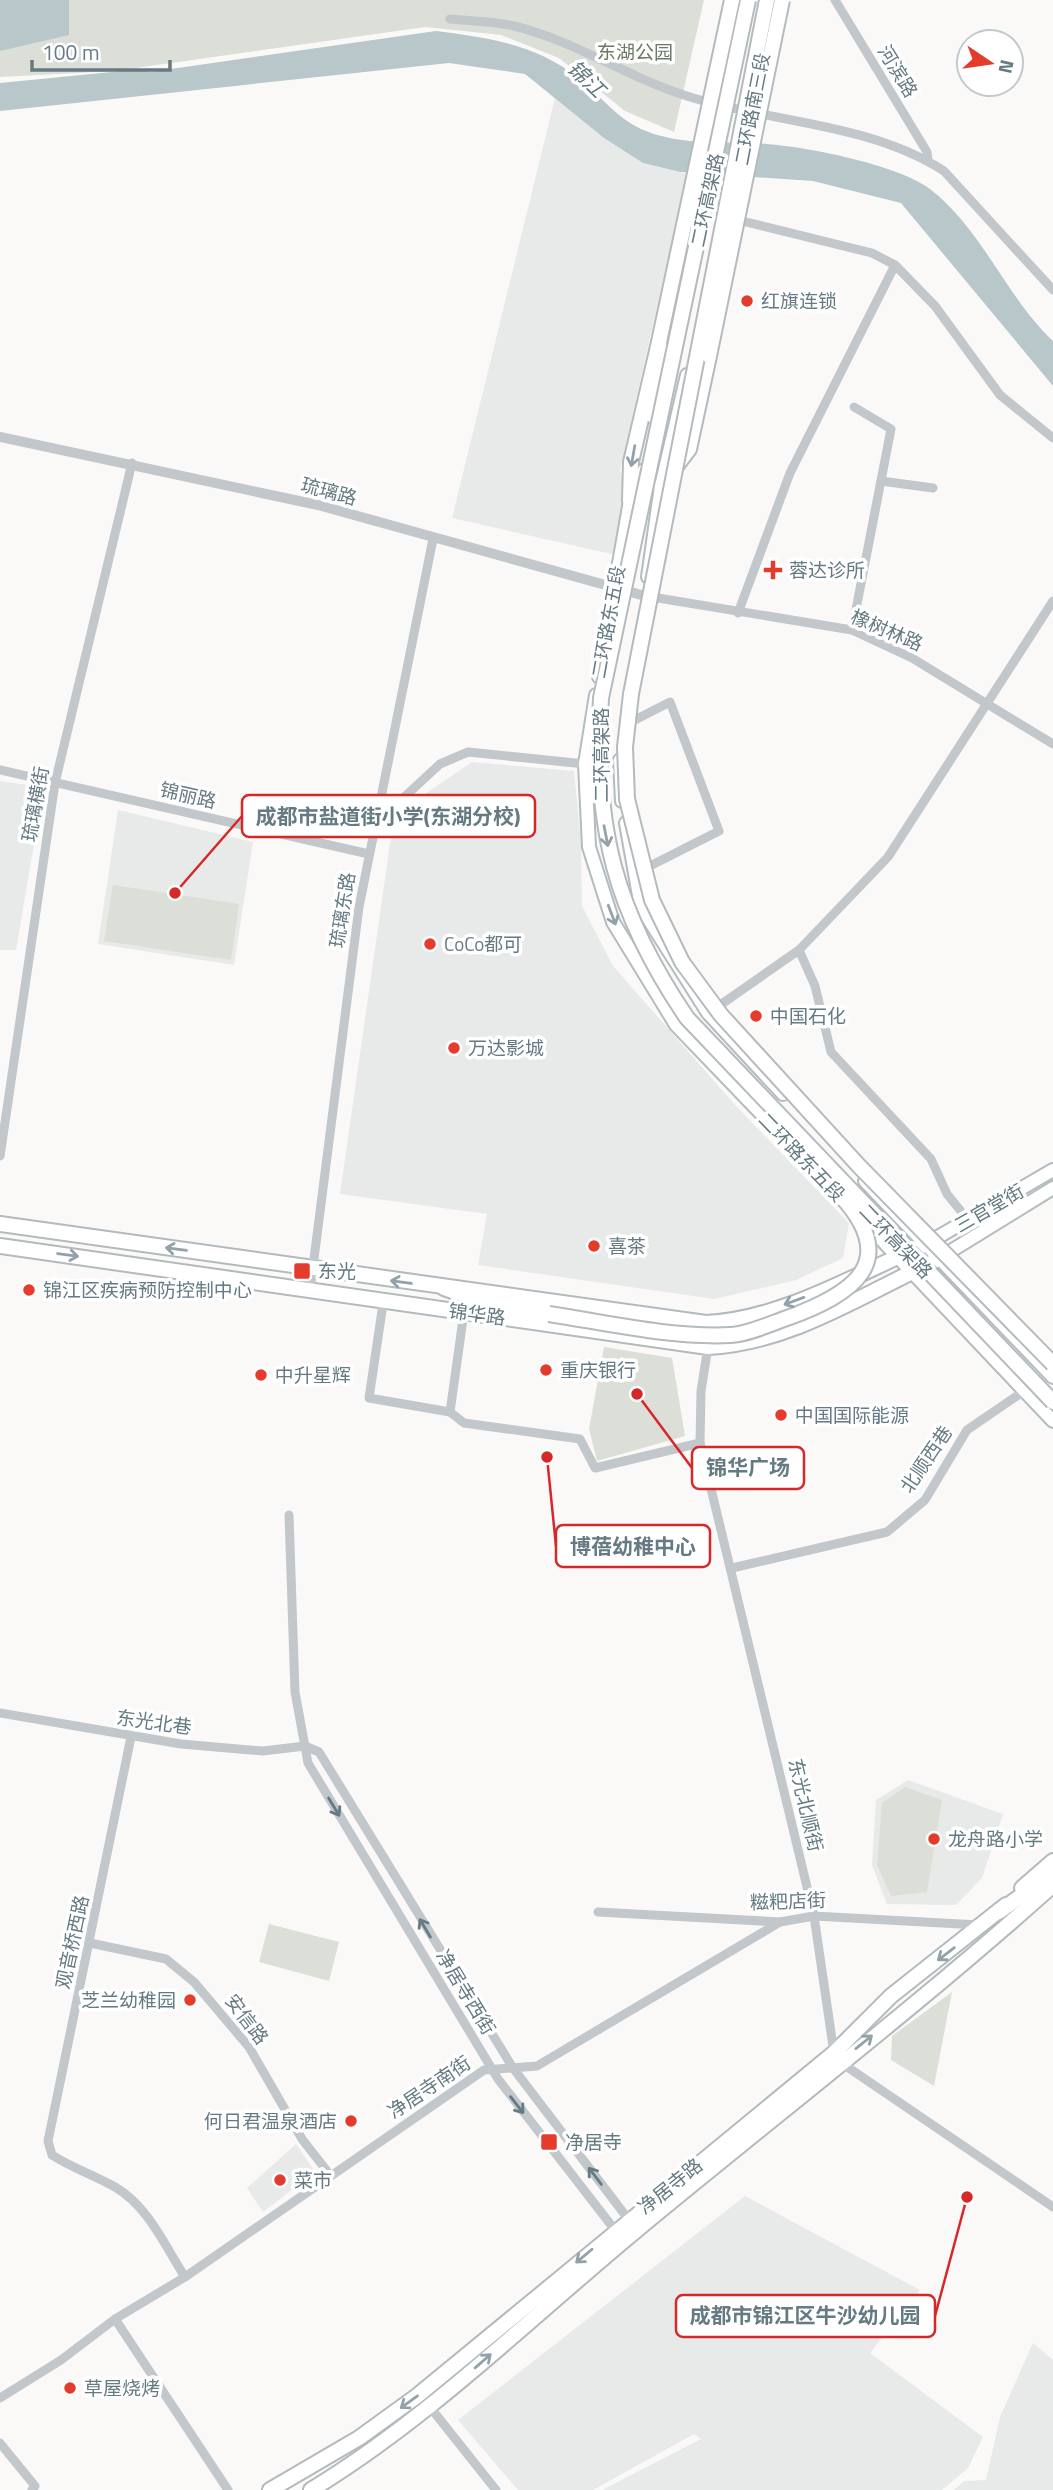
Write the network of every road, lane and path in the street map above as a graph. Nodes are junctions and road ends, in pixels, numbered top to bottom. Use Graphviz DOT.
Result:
graph roads {
  1 [pos="732,0"];
  2 [pos="739,0"];
  3 [pos="748,0"];
  4 [pos="767,0"];
  5 [pos="774,0"];
  6 [pos="782,0"];
  7 [pos="835,0"];
  8 [pos="450,19"];
  9 [pos="717,105"];
  10 [pos="750,111"];
  11 [pos="928,161"];
  12 [pos="729,218"];
  13 [pos="895,265"];
  14 [pos="1053,290"];
  15 [pos="854,407"];
  16 [pos="0,437"];
  17 [pos="1053,438"];
  18 [pos="132,463"];
  19 [pos="881,481"];
  20 [pos="661,486"];
  21 [pos="933,488"];
  22 [pos="631,501"];
  23 [pos="433,539"];
  24 [pos="614,588"];
  25 [pos="645,596"];
  26 [pos="1053,601"];
  27 [pos="738,613"];
  28 [pos="852,630"];
  29 [pos="989,703"];
  30 [pos="621,727"];
  31 [pos="1053,744"];
  32 [pos="585,764"];
  33 [pos="0,770"];
  34 [pos="55,783"];
  35 [pos="374,825"];
  36 [pos="369,854"];
  37 [pos="636,874"];
  38 [pos="799,950"];
  39 [pos="708,1013"];
  40 [pos="743,1080"];
  41 [pos="0,1156"];
  42 [pos="1053,1170"];
  43 [pos="1053,1188"];
  44 [pos="968,1220"];
  45 [pos="0,1224"];
  46 [pos="0,1245"];
  47 [pos="924,1245"];
  48 [pos="898,1256"];
  49 [pos="937,1260"];
  50 [pos="313,1268"];
  51 [pos="912,1271"];
  52 [pos="444,1288"];
  53 [pos="310,1290"];
  54 [pos="383,1304"];
  55 [pos="464,1312"];
  56 [pos="708,1347"];
  57 [pos="1053,1364"];
  58 [pos="1053,1377"];
  59 [pos="1024,1391"];
  60 [pos="1053,1402"];
  61 [pos="450,1412"];
  62 [pos="1053,1420"];
  63 [pos="700,1443"];
  64 [pos="289,1516"];
  65 [pos="732,1568"];
  66 [pos="0,1713"];
  67 [pos="131,1737"];
  68 [pos="305,1746"];
  69 [pos="1053,1861"];
  70 [pos="1053,1872"];
  71 [pos="1053,1885"];
  72 [pos="598,1912"];
  73 [pos="999,1912"];
  74 [pos="814,1916"];
  75 [pos="780,1922"];
  76 [pos="979,1925"];
  77 [pos="90,1943"];
  78 [pos="837,2057"];
  79 [pos="513,2068"];
  80 [pos="492,2070"];
  81 [pos="330,2175"];
  82 [pos="1053,2207"];
  83 [pos="632,2225"];
  84 [pos="619,2236"];
  85 [pos="185,2277"];
  86 [pos="115,2319"];
  87 [pos="0,2398"];
  88 [pos="430,2407"];
  89 [pos="0,2443"];
  90 [pos="32,2490"];
  91 [pos="228,2490"];
  92 [pos="270,2490"];
  93 [pos="311,2490"];
  94 [pos="496,2490"];
  1 -- 22 [label="main road, one-way, bridge"];
  2 -- 9 [label="main road, 二环路东五段"];
  3 -- 40 [label="main road, 二环高架路, one-way, bridge"];
  4 -- 57 [label="main road, 二环高架路, bridge"];
  5 -- 10 [label="main road, 二环路南三段"];
  6 -- 20 [label="main road, bridge"];
  7 -- 11 [label="street, 河滨路"];
  8 -- 9 [label="street"];
  9 -- 10 [label="street"];
  9 -- 22 [label="main road, 二环路东五段, bridge"];
  10 -- 11 [label="street"];
  10 -- 12 [label="main road, 二环路南三段"];
  11 -- 14 [label="street"];
  12 -- 13 [label="street"];
  12 -- 20 [label="main road, 二环路东五段"];
  13 -- 17 [label="street"];
  13 -- 27 [label="street"];
  15 -- 19 [label="street"];
  16 -- 18 [label="street, 琉璃路"];
  18 -- 23 [label="street, 琉璃路"];
  18 -- 34 [label="street, 琉璃横街"];
  19 -- 21 [label="street"];
  19 -- 28 [label="street"];
  20 -- 25 [label="main road, 二环路东五段"];
  22 -- 24 [label="main road, 二环路东五段"];
  23 -- 24 [label="street, 琉璃路"];
  23 -- 35 [label="street, 琉璃东路"];
  24 -- 25 [label="street, 琉璃路"];
  24 -- 32 [label="main road, 二环路东五段"];
  25 -- 27 [label="street, 橡树林路"];
  25 -- 30 [label="main road, 二环路东五段"];
  26 -- 29 [label="street"];
  27 -- 28 [label="street, 橡树林路"];
  28 -- 29 [label="street, 橡树林路"];
  29 -- 31 [label="street, 橡树林路"];
  29 -- 38 [label="street"];
  30 -- 37 [label="main road, 二环路东五段"];
  30 -- 37 [label="street"];
  32 -- 35 [label="street"];
  32 -- 48 [label="main road, 二环路东五段, one-way"];
  33 -- 34 [label="street, 锦丽路"];
  34 -- 36 [label="street, 锦丽路"];
  34 -- 41 [label="street, 琉璃横街"];
  35 -- 36 [label="street, 琉璃东路"];
  36 -- 50 [label="street, 琉璃东路"];
  37 -- 39 [label="main road, 二环路东五段"];
  38 -- 39 [label="street"];
  38 -- 44 [label="street"];
  39 -- 47 [label="main road, 二环路东五段"];
  40 -- 52 [label="main road, bridge"];
  40 -- 60 [label="main road, 二环高架路, bridge"];
  42 -- 44 [label="main road, 三官堂街"];
  43 -- 49 [label="main road, 三官堂街"];
  44 -- 47 [label="main road, 三官堂街"];
  50 -- 45 [label="main road, 锦华路, one-way"];
  46 -- 53 [label="main road, 锦华路, one-way"];
  47 -- 48 [label="main road, 锦华路"];
  47 -- 49 [label="main road, 二环路东五段"];
  48 -- 51 [label="main road, 二环路东五段"];
  48 -- 52 [label="main road, 锦华路, one-way"];
  49 -- 51 [label="main road, 锦华路"];
  49 -- 58 [label="main road, 二环路东五段"];
  52 -- 50 [label="main road, 锦华路, one-way"];
  50 -- 53 [label="street, 琉璃东路"];
  51 -- 56 [label="main road, 锦华路"];
  51 -- 59 [label="main road, 二环路东五段"];
  53 -- 55 [label="main road, 锦华路"];
  54 -- 61 [label="street"];
  55 -- 56 [label="main road, 锦华路"];
  55 -- 61 [label="street"];
  56 -- 63 [label="street, 东光北顺街"];
  59 -- 62 [label="main road, 二环路东五段"];
  59 -- 65 [label="street, 北顺西巷"];
  61 -- 63 [label="street"];
  63 -- 65 [label="street, 东光北顺街"];
  64 -- 68 [label="street, 净居寺西街"];
  65 -- 74 [label="street, 东光北顺街"];
  66 -- 67 [label="street, 东光北巷"];
  67 -- 68 [label="street, 东光北巷"];
  67 -- 77 [label="street, 观音桥西路"];
  79 -- 68 [label="street, 净居寺西街, one-way"];
  68 -- 80 [label="street, 净居寺西街, one-way"];
  69 -- 73 [label="main road, 净居寺路"];
  70 -- 73 [label="main road"];
  78 -- 71 [label="main road, 净居寺路, one-way"];
  72 -- 75 [label="street, 糍粑店街"];
  73 -- 76 [label="main road, 净居寺路"];
  74 -- 75 [label="street, 糍粑店街"];
  74 -- 76 [label="street, 糍粑店街"];
  74 -- 78 [label="street, 东光北顺街"];
  75 -- 79 [label="street, 净居寺南街"];
  76 -- 78 [label="main road, 净居寺路, one-way"];
  77 -- 81 [label="street, 安信路"];
  77 -- 85 [label="street, 观音桥西路"];
  78 -- 82 [label="street"];
  78 -- 83 [label="main road, 净居寺路"];
  79 -- 80 [label="street, 净居寺南街"];
  83 -- 79 [label="street, 净居寺西街, one-way"];
  80 -- 81 [label="street, 净居寺南街"];
  80 -- 84 [label="street, 净居寺西街, one-way"];
  81 -- 85 [label="street, 净居寺南街"];
  83 -- 84 [label="main road, 净居寺路"];
  88 -- 84 [label="main road, 净居寺路, one-way"];
  84 -- 92 [label="main road, 净居寺路, one-way"];
  85 -- 86 [label="street, 净居寺南街"];
  86 -- 87 [label="street, 净居寺南街"];
  86 -- 91 [label="street"];
  88 -- 93 [label="main road, 净居寺路"];
  88 -- 94 [label="street"];
  89 -- 90 [label="street"];
}
